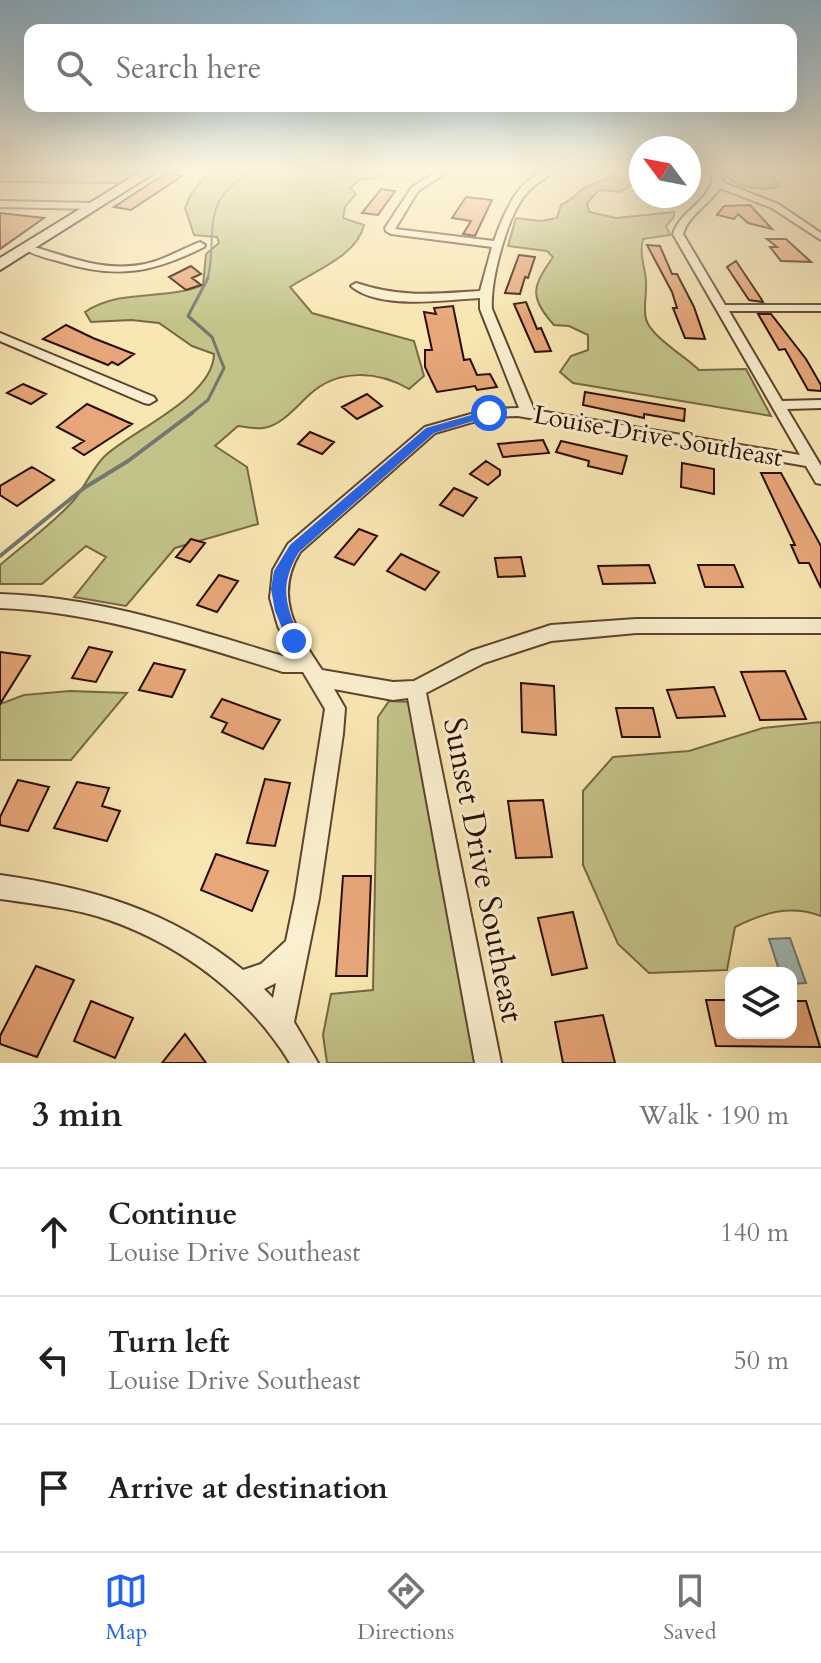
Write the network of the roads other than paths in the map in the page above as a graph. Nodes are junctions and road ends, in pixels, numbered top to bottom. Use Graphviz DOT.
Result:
graph roads {
  1 [pos="72,221"];
  2 [pos="395,221"];
  3 [pos="508,221"];
  4 [pos="682,221"];
  5 [pos="796,221"];
  6 [pos="821,237"];
  7 [pos="200,245"];
  8 [pos="500,245"];
  9 [pos="28,248"];
  10 [pos="0,265"];
  11 [pos="356,286"];
  12 [pos="485,294"];
  13 [pos="723,308"];
  14 [pos="821,308"];
  15 [pos="0,337"];
  16 [pos="149,400"];
  17 [pos="821,404"];
  18 [pos="779,405"];
  19 [pos="528,413"];
  20 [pos="811,462"];
  21 [pos="821,479"];
  22 [pos="0,601"];
  23 [pos="821,626"];
  24 [pos="312,670"];
  25 [pos="416,689"];
  26 [pos="0,887"];
  27 [pos="296,948"];
  28 [pos="238,983"];
  29 [pos="280,1024"];
  30 [pos="305,1063"];
  31 [pos="488,1063"];
  1 -- 9 [label="main road"];
  2 -- 8 [label="street"];
  3 -- 8 [label="street"];
  4 -- 13 [label="street"];
  5 -- 6 [label="street"];
  7 -- 9 [label="street"];
  8 -- 12 [label="street"];
  9 -- 10 [label="main road"];
  11 -- 12 [label="street"];
  12 -- 19 [label="street"];
  13 -- 14 [label="street"];
  13 -- 18 [label="street"];
  15 -- 16 [label="street"];
  17 -- 18 [label="street"];
  18 -- 20 [label="street"];
  19 -- 20 [label="street, Louise Drive Southeast"];
  19 -- 24 [label="street, Louise Drive Southeast"];
  20 -- 21 [label="street"];
  22 -- 24 [label="street"];
  23 -- 25 [label="street"];
  24 -- 25 [label="street"];
  24 -- 27 [label="street, Louise Drive Southeast"];
  25 -- 31 [label="street, Sunset Drive Southeast"];
  26 -- 28 [label="street"];
  27 -- 28 [label="street"];
  27 -- 29 [label="street, Louise Drive Southeast"];
  28 -- 29 [label="street"];
  29 -- 30 [label="street"];
}
